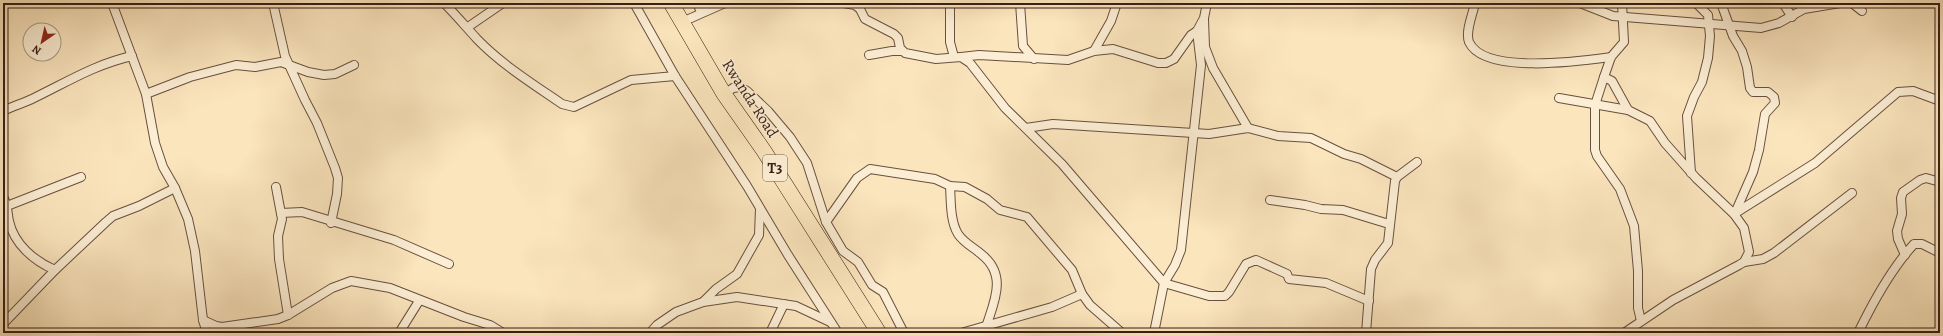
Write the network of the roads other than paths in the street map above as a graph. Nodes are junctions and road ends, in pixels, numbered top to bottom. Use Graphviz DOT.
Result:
graph roads {
  1 [pos="112,3"];
  2 [pos="273,3"];
  3 [pos="444,3"];
  4 [pos="503,3"];
  5 [pos="634,3"];
  6 [pos="671,3"];
  7 [pos="697,3"];
  8 [pos="725,3"];
  9 [pos="844,3"];
  10 [pos="950,3"];
  11 [pos="1020,3"];
  12 [pos="1116,3"];
  13 [pos="1208,3"];
  14 [pos="1475,3"];
  15 [pos="1580,3"];
  16 [pos="1622,3"];
  17 [pos="1696,3"];
  18 [pos="1721,3"];
  19 [pos="1783,3"];
  20 [pos="1840,3"];
  21 [pos="1852,3"];
  22 [pos="1862,11"];
  23 [pos="701,12"];
  24 [pos="1623,16"];
  25 [pos="1792,17"];
  26 [pos="1204,18"];
  27 [pos="682,22"];
  28 [pos="1708,24"];
  29 [pos="1728,26"];
  30 [pos="468,27"];
  31 [pos="1197,31"];
  32 [pos="902,51"];
  33 [pos="1094,51"];
  34 [pos="869,55"];
  35 [pos="132,56"];
  36 [pos="957,57"];
  37 [pos="1611,57"];
  38 [pos="1034,59"];
  39 [pos="289,64"];
  40 [pos="354,65"];
  41 [pos="675,76"];
  42 [pos="1604,77"];
  43 [pos="146,94"];
  44 [pos="724,94"];
  45 [pos="1559,98"];
  46 [pos="1940,101"];
  47 [pos="1595,105"];
  48 [pos="1628,110"];
  49 [pos="3,112"];
  50 [pos="1026,128"];
  51 [pos="1248,128"];
  52 [pos="1194,133"];
  53 [pos="1417,162"];
  54 [pos="1691,173"];
  55 [pos="1397,177"];
  56 [pos="81,178"];
  57 [pos="1940,182"];
  58 [pos="276,186"];
  59 [pos="950,186"];
  60 [pos="175,188"];
  61 [pos="1852,193"];
  62 [pos="3,197"];
  63 [pos="1270,200"];
  64 [pos="7,206"];
  65 [pos="760,207"];
  66 [pos="281,213"];
  67 [pos="1734,214"];
  68 [pos="826,222"];
  69 [pos="331,223"];
  70 [pos="1390,224"];
  71 [pos="1940,253"];
  72 [pos="1905,254"];
  73 [pos="1744,262"];
  74 [pos="449,264"];
  75 [pos="54,270"];
  76 [pos="1164,283"];
  77 [pos="1082,294"];
  78 [pos="419,301"];
  79 [pos="1369,301"];
  80 [pos="703,302"];
  81 [pos="784,304"];
  82 [pos="288,315"];
  83 [pos="203,320"];
  84 [pos="1641,321"];
  85 [pos="831,323"];
  86 [pos="3,324"];
  87 [pos="987,324"];
  88 [pos="223,330"];
  89 [pos="1365,332"];
  90 [pos="207,333"];
  91 [pos="399,333"];
  92 [pos="503,333"];
  93 [pos="650,333"];
  94 [pos="770,333"];
  95 [pos="838,333"];
  96 [pos="879,333"];
  97 [pos="904,333"];
  98 [pos="961,333"];
  99 [pos="1122,333"];
  100 [pos="1154,333"];
  101 [pos="1624,333"];
  102 [pos="1858,333"];
  1 -- 35 [label="street"];
  2 -- 39 [label="street"];
  3 -- 30 [label="street"];
  4 -- 30 [label="street"];
  5 -- 41 [label="street"];
  6 -- 27 [label="highway, Rwanda Road / T3"];
  7 -- 23 [label="street"];
  8 -- 23 [label="street"];
  9 -- 32 [label="street"];
  10 -- 36 [label="street"];
  11 -- 38 [label="street"];
  12 -- 33 [label="street"];
  13 -- 26 [label="street"];
  14 -- 37 [label="street"];
  15 -- 24 [label="street"];
  16 -- 24 [label="street"];
  17 -- 28 [label="street"];
  18 -- 29 [label="street"];
  19 -- 25 [label="street"];
  20 -- 25 [label="street"];
  21 -- 22 [label="street"];
  23 -- 27 [label="street"];
  24 -- 28 [label="street"];
  24 -- 37 [label="street"];
  25 -- 29 [label="street"];
  26 -- 31 [label="street"];
  26 -- 51 [label="street"];
  27 -- 44 [label="highway, Rwanda Road / T3"];
  28 -- 29 [label="street"];
  28 -- 54 [label="street"];
  29 -- 67 [label="street"];
  30 -- 41 [label="street"];
  31 -- 33 [label="street"];
  31 -- 52 [label="street"];
  32 -- 34 [label="street"];
  32 -- 36 [label="street"];
  33 -- 38 [label="street"];
  35 -- 43 [label="street"];
  35 -- 49 [label="street"];
  36 -- 38 [label="street"];
  36 -- 50 [label="street"];
  37 -- 42 [label="street"];
  39 -- 40 [label="street"];
  39 -- 43 [label="street"];
  39 -- 69 [label="street"];
  41 -- 65 [label="street"];
  42 -- 47 [label="street"];
  42 -- 48 [label="street"];
  43 -- 60 [label="street"];
  44 -- 68 [label="street"];
  44 -- 96 [label="highway, Rwanda Road / T3"];
  45 -- 47 [label="street"];
  46 -- 67 [label="street"];
  47 -- 48 [label="street"];
  47 -- 84 [label="street"];
  48 -- 54 [label="street"];
  50 -- 52 [label="street"];
  50 -- 76 [label="street"];
  51 -- 52 [label="street"];
  51 -- 55 [label="street"];
  52 -- 76 [label="street"];
  53 -- 55 [label="street"];
  54 -- 67 [label="street"];
  55 -- 70 [label="street"];
  56 -- 64 [label="street"];
  57 -- 72 [label="street"];
  58 -- 66 [label="street"];
  59 -- 68 [label="street"];
  59 -- 77 [label="street"];
  59 -- 87 [label="street"];
  60 -- 75 [label="street"];
  60 -- 83 [label="street"];
  61 -- 73 [label="street"];
  62 -- 64 [label="street"];
  63 -- 70 [label="street"];
  64 -- 75 [label="street"];
  65 -- 80 [label="street"];
  65 -- 85 [label="street"];
  66 -- 69 [label="street"];
  66 -- 82 [label="street"];
  67 -- 73 [label="street"];
  68 -- 97 [label="street"];
  69 -- 74 [label="street"];
  70 -- 79 [label="street"];
  71 -- 72 [label="street"];
  72 -- 102 [label="street"];
  73 -- 84 [label="street"];
  75 -- 86 [label="street"];
  76 -- 79 [label="street"];
  76 -- 100 [label="street"];
  77 -- 87 [label="street"];
  77 -- 99 [label="street"];
  78 -- 82 [label="street"];
  78 -- 91 [label="street"];
  78 -- 92 [label="street"];
  79 -- 89 [label="street"];
  80 -- 81 [label="street"];
  80 -- 93 [label="street"];
  81 -- 85 [label="street"];
  81 -- 94 [label="street"];
  82 -- 88 [label="street"];
  83 -- 88 [label="street"];
  83 -- 90 [label="street"];
  84 -- 101 [label="street"];
  85 -- 95 [label="street"];
  87 -- 98 [label="street"];
}
